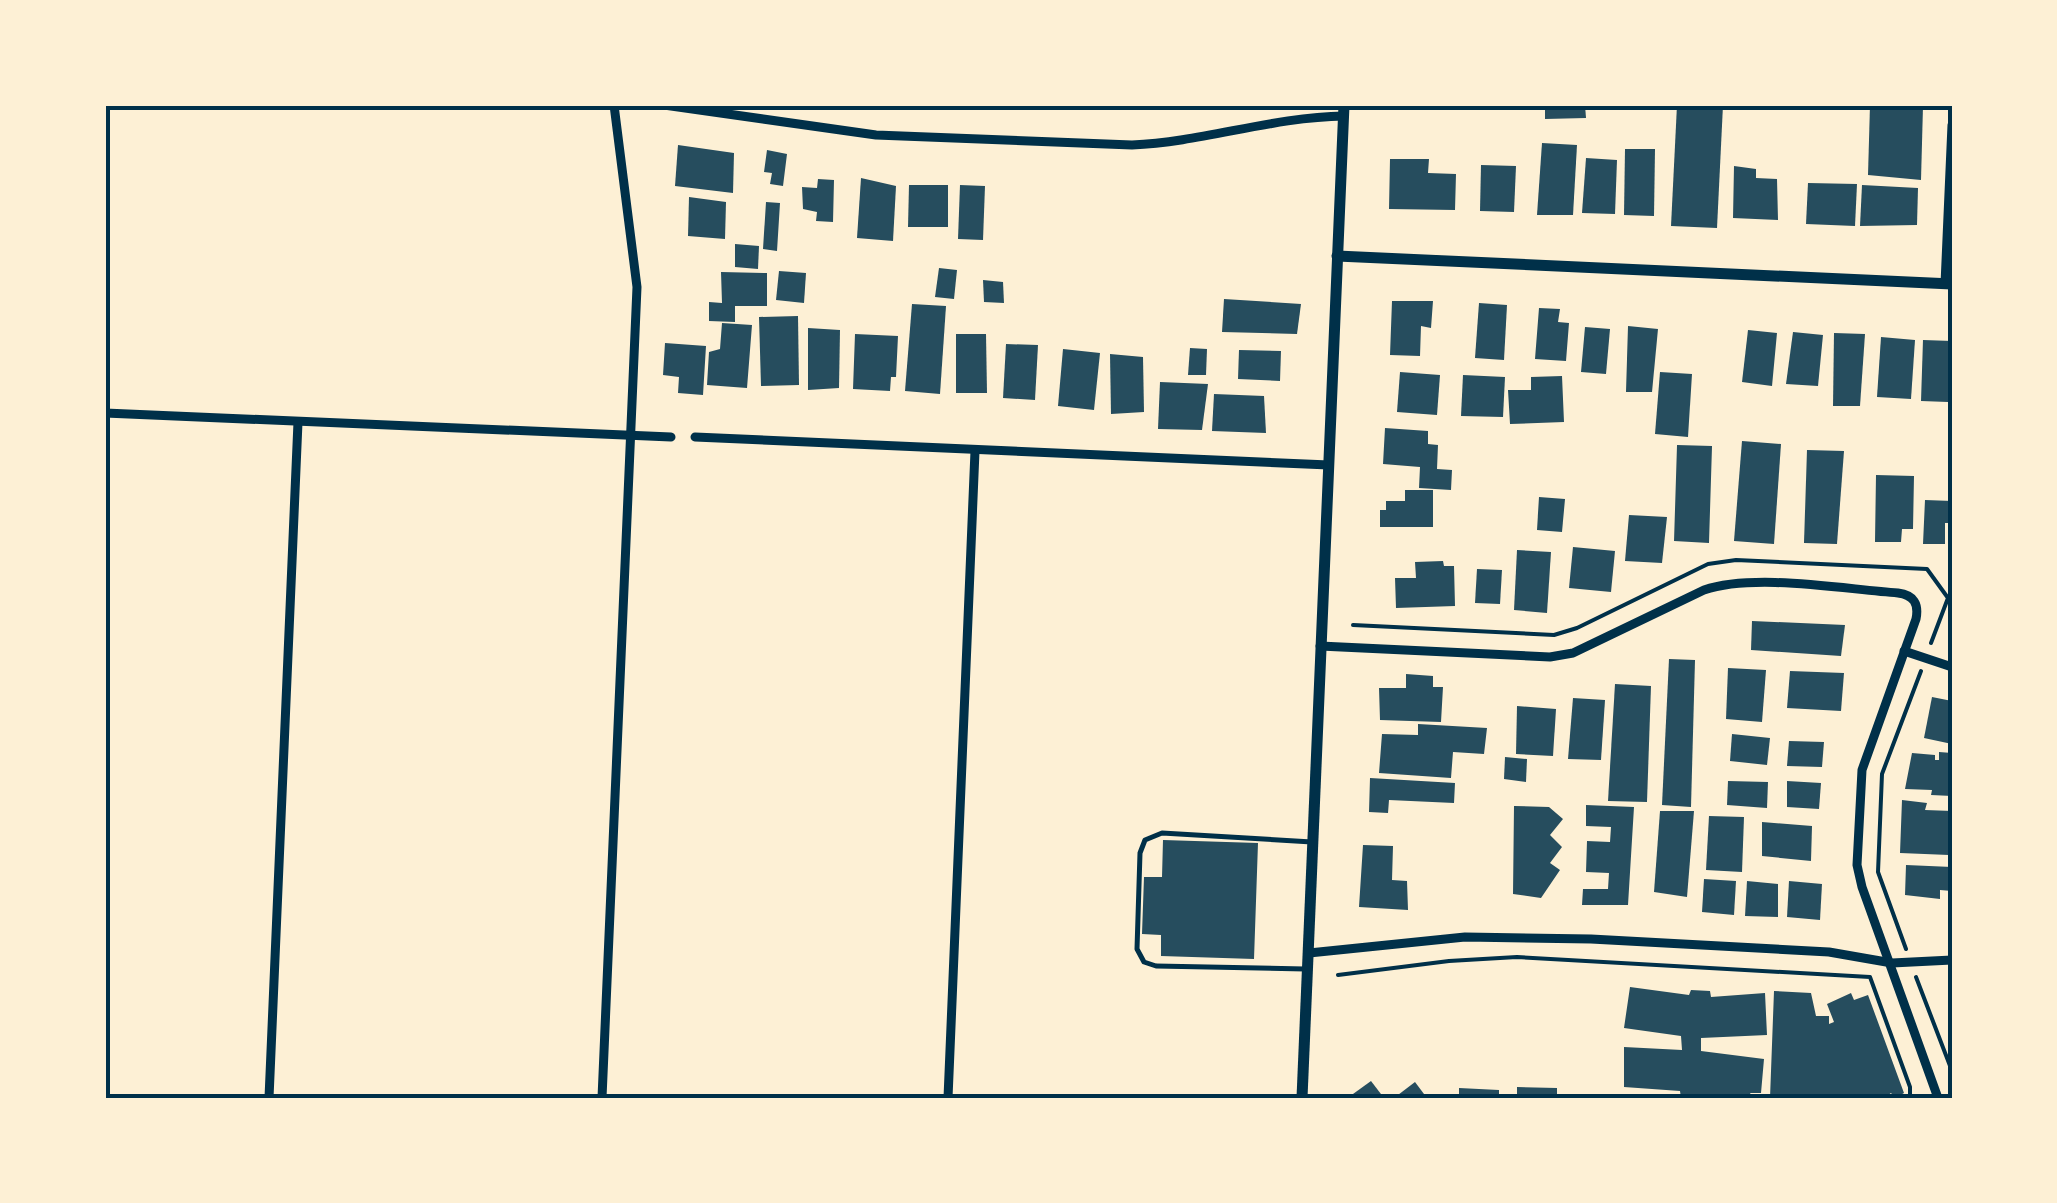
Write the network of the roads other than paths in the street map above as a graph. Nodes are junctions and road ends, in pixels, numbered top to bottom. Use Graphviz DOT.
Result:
graph roads {
  1 [pos="614,105"];
  2 [pos="664,105"];
  3 [pos="1344,110"];
  4 [pos="1952,125"];
  5 [pos="1338,256"];
  6 [pos="1948,284"];
  7 [pos="105,413"];
  8 [pos="298,422"];
  9 [pos="630,436"];
  10 [pos="671,437"];
  11 [pos="695,438"];
  12 [pos="975,450"];
  13 [pos="1329,465"];
  14 [pos="1320,646"];
  15 [pos="1904,651"];
  16 [pos="1952,667"];
  17 [pos="1313,842"];
  18 [pos="1309,953"];
  19 [pos="1952,960"];
  20 [pos="1892,963"];
  21 [pos="1308,969"];
  22 [pos="269,1098"];
  23 [pos="602,1098"];
  24 [pos="948,1098"];
  25 [pos="1302,1098"];
  26 [pos="1938,1098"];
  1 -- 9 [label="street"];
  2 -- 3 [label="street"];
  3 -- 5 [label="street"];
  4 -- 6 [label="street"];
  5 -- 6 [label="street"];
  5 -- 13 [label="street"];
  7 -- 8 [label="street"];
  8 -- 9 [label="street"];
  8 -- 22 [label="street"];
  9 -- 10 [label="street"];
  9 -- 23 [label="street"];
  11 -- 12 [label="street"];
  12 -- 13 [label="street"];
  12 -- 24 [label="street"];
  13 -- 14 [label="street"];
  14 -- 15 [label="street"];
  14 -- 17 [label="street"];
  15 -- 16 [label="street"];
  15 -- 20 [label="street"];
  17 -- 18 [label="street"];
  17 -- 21 [label="lane"];
  18 -- 20 [label="street"];
  18 -- 21 [label="street"];
  19 -- 20 [label="street"];
  20 -- 26 [label="street"];
  21 -- 25 [label="street"];
}
